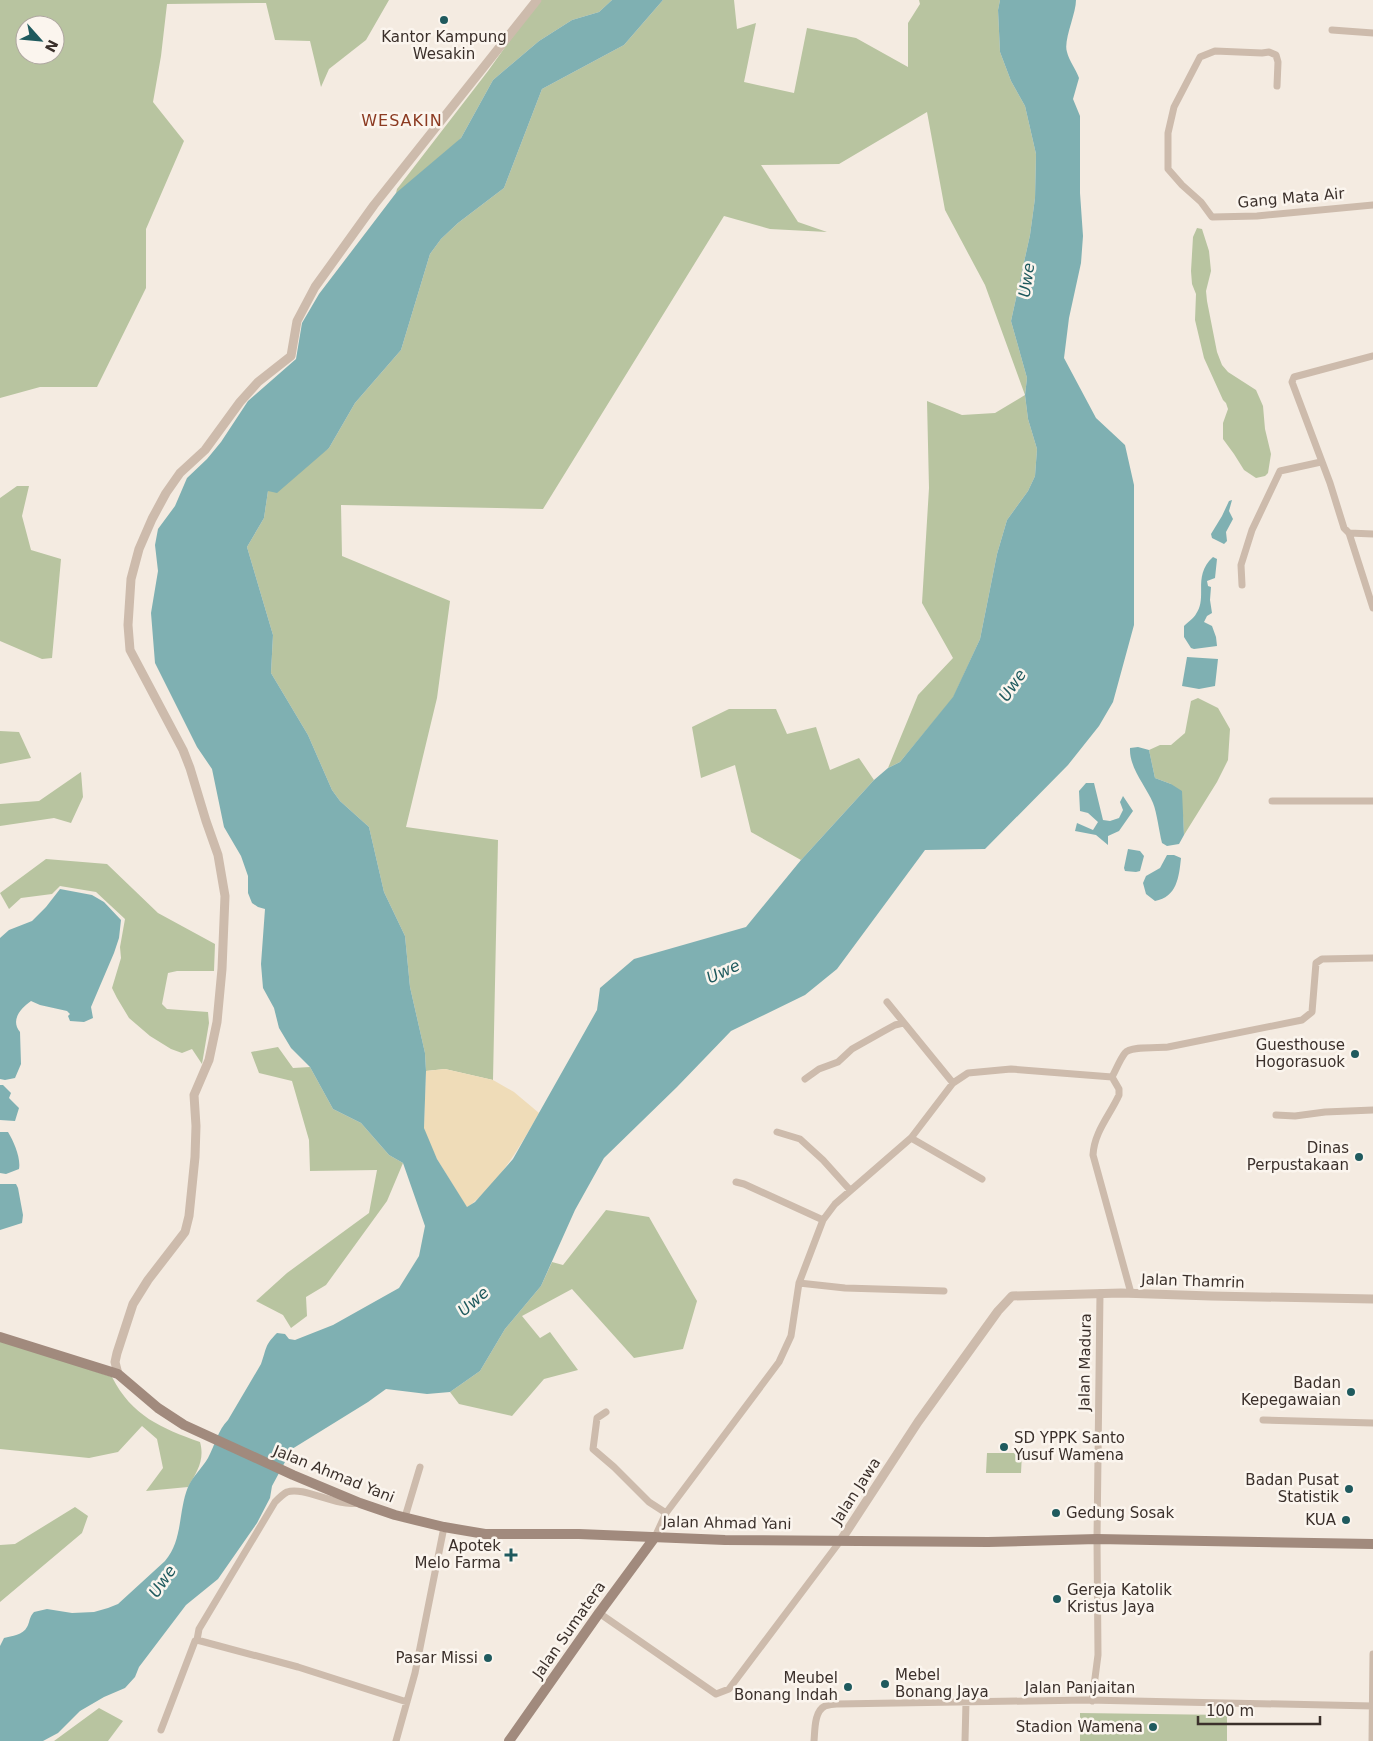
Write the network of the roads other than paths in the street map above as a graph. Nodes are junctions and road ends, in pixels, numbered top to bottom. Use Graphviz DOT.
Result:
graph roads {
  1 [pos="537,0"];
  2 [pos="1332,30"];
  3 [pos="1373,33"];
  4 [pos="1277,86"];
  5 [pos="1373,205"];
  6 [pos="1373,356"];
  7 [pos="1321,462"];
  8 [pos="1349,533"];
  9 [pos="1373,534"];
  10 [pos="1242,584"];
  11 [pos="1373,608"];
  12 [pos="1272,801"];
  13 [pos="1373,801"];
  14 [pos="1373,958"];
  15 [pos="887,1002"];
  16 [pos="903,1023"];
  17 [pos="1112,1077"];
  18 [pos="805,1078"];
  19 [pos="953,1083"];
  20 [pos="1373,1110"];
  21 [pos="1276,1115"];
  22 [pos="777,1132"];
  23 [pos="911,1138"];
  24 [pos="982,1179"];
  25 [pos="736,1182"];
  26 [pos="850,1190"];
  27 [pos="823,1220"];
  28 [pos="798,1283"];
  29 [pos="944,1291"];
  30 [pos="1100,1293"];
  31 [pos="1132,1293"];
  32 [pos="1012,1296"];
  33 [pos="1373,1299"];
  34 [pos="0,1337"];
  35 [pos="118,1374"];
  36 [pos="606,1412"];
  37 [pos="1263,1420"];
  38 [pos="1373,1423"];
  39 [pos="420,1468"];
  40 [pos="360,1503"];
  41 [pos="666,1513"];
  42 [pos="405,1518"];
  43 [pos="444,1527"];
  44 [pos="655,1537"];
  45 [pos="1097,1539"];
  46 [pos="841,1540"];
  47 [pos="1373,1544"];
  48 [pos="599,1613"];
  49 [pos="197,1640"];
  50 [pos="1373,1654"];
  51 [pos="1092,1701"];
  52 [pos="407,1702"];
  53 [pos="966,1702"];
  54 [pos="1373,1706"];
  55 [pos="161,1730"];
  56 [pos="396,1741"];
  57 [pos="509,1741"];
  58 [pos="814,1741"];
  59 [pos="965,1741"];
  60 [pos="1372,1741"];
  1 -- 35 [label="street"];
  2 -- 3 [label="street"];
  4 -- 5 [label="street, Gang Mata Air"];
  6 -- 7 [label="street"];
  7 -- 8 [label="street"];
  7 -- 10 [label="street"];
  8 -- 9 [label="street"];
  8 -- 11 [label="street"];
  12 -- 13 [label="street"];
  14 -- 17 [label="street"];
  15 -- 16 [label="street"];
  16 -- 18 [label="street"];
  16 -- 19 [label="street"];
  17 -- 19 [label="street"];
  17 -- 31 [label="street"];
  19 -- 23 [label="street"];
  20 -- 21 [label="street"];
  22 -- 26 [label="street"];
  23 -- 24 [label="street"];
  23 -- 26 [label="street"];
  25 -- 27 [label="street"];
  26 -- 27 [label="street"];
  27 -- 28 [label="street"];
  28 -- 29 [label="street"];
  28 -- 41 [label="street"];
  30 -- 31 [label="street, Jalan Thamrin"];
  30 -- 32 [label="street, Jalan Thamrin"];
  30 -- 45 [label="street, Jalan Madura"];
  31 -- 33 [label="street, Jalan Thamrin"];
  32 -- 46 [label="street, Jalan Jawa"];
  34 -- 35 [label="main road"];
  35 -- 40 [label="main road, Jalan Ahmad Yani"];
  36 -- 41 [label="street"];
  37 -- 38 [label="street"];
  39 -- 42 [label="street"];
  40 -- 42 [label="main road, Jalan Ahmad Yani"];
  40 -- 49 [label="street"];
  41 -- 44 [label="street"];
  42 -- 43 [label="main road, Jalan Ahmad Yani"];
  43 -- 44 [label="main road, Jalan Ahmad Yani"];
  43 -- 52 [label="street"];
  44 -- 46 [label="main road, Jalan Ahmad Yani"];
  44 -- 48 [label="main road, Jalan Sumatera"];
  45 -- 46 [label="main road, Jalan Ahmad Yani"];
  45 -- 47 [label="main road, Jalan Ahmad Yani"];
  45 -- 51 [label="street, Jalan Madura"];
  46 -- 48 [label="street, Jalan Jawa"];
  48 -- 57 [label="main road, Jalan Sumatera"];
  49 -- 52 [label="street"];
  49 -- 55 [label="street"];
  50 -- 54 [label="street"];
  51 -- 53 [label="street, Jalan Panjaitan"];
  51 -- 54 [label="street, Jalan Panjaitan"];
  52 -- 56 [label="street"];
  53 -- 58 [label="street, Jalan Panjaitan"];
  53 -- 59 [label="street"];
  54 -- 60 [label="street"];
}
